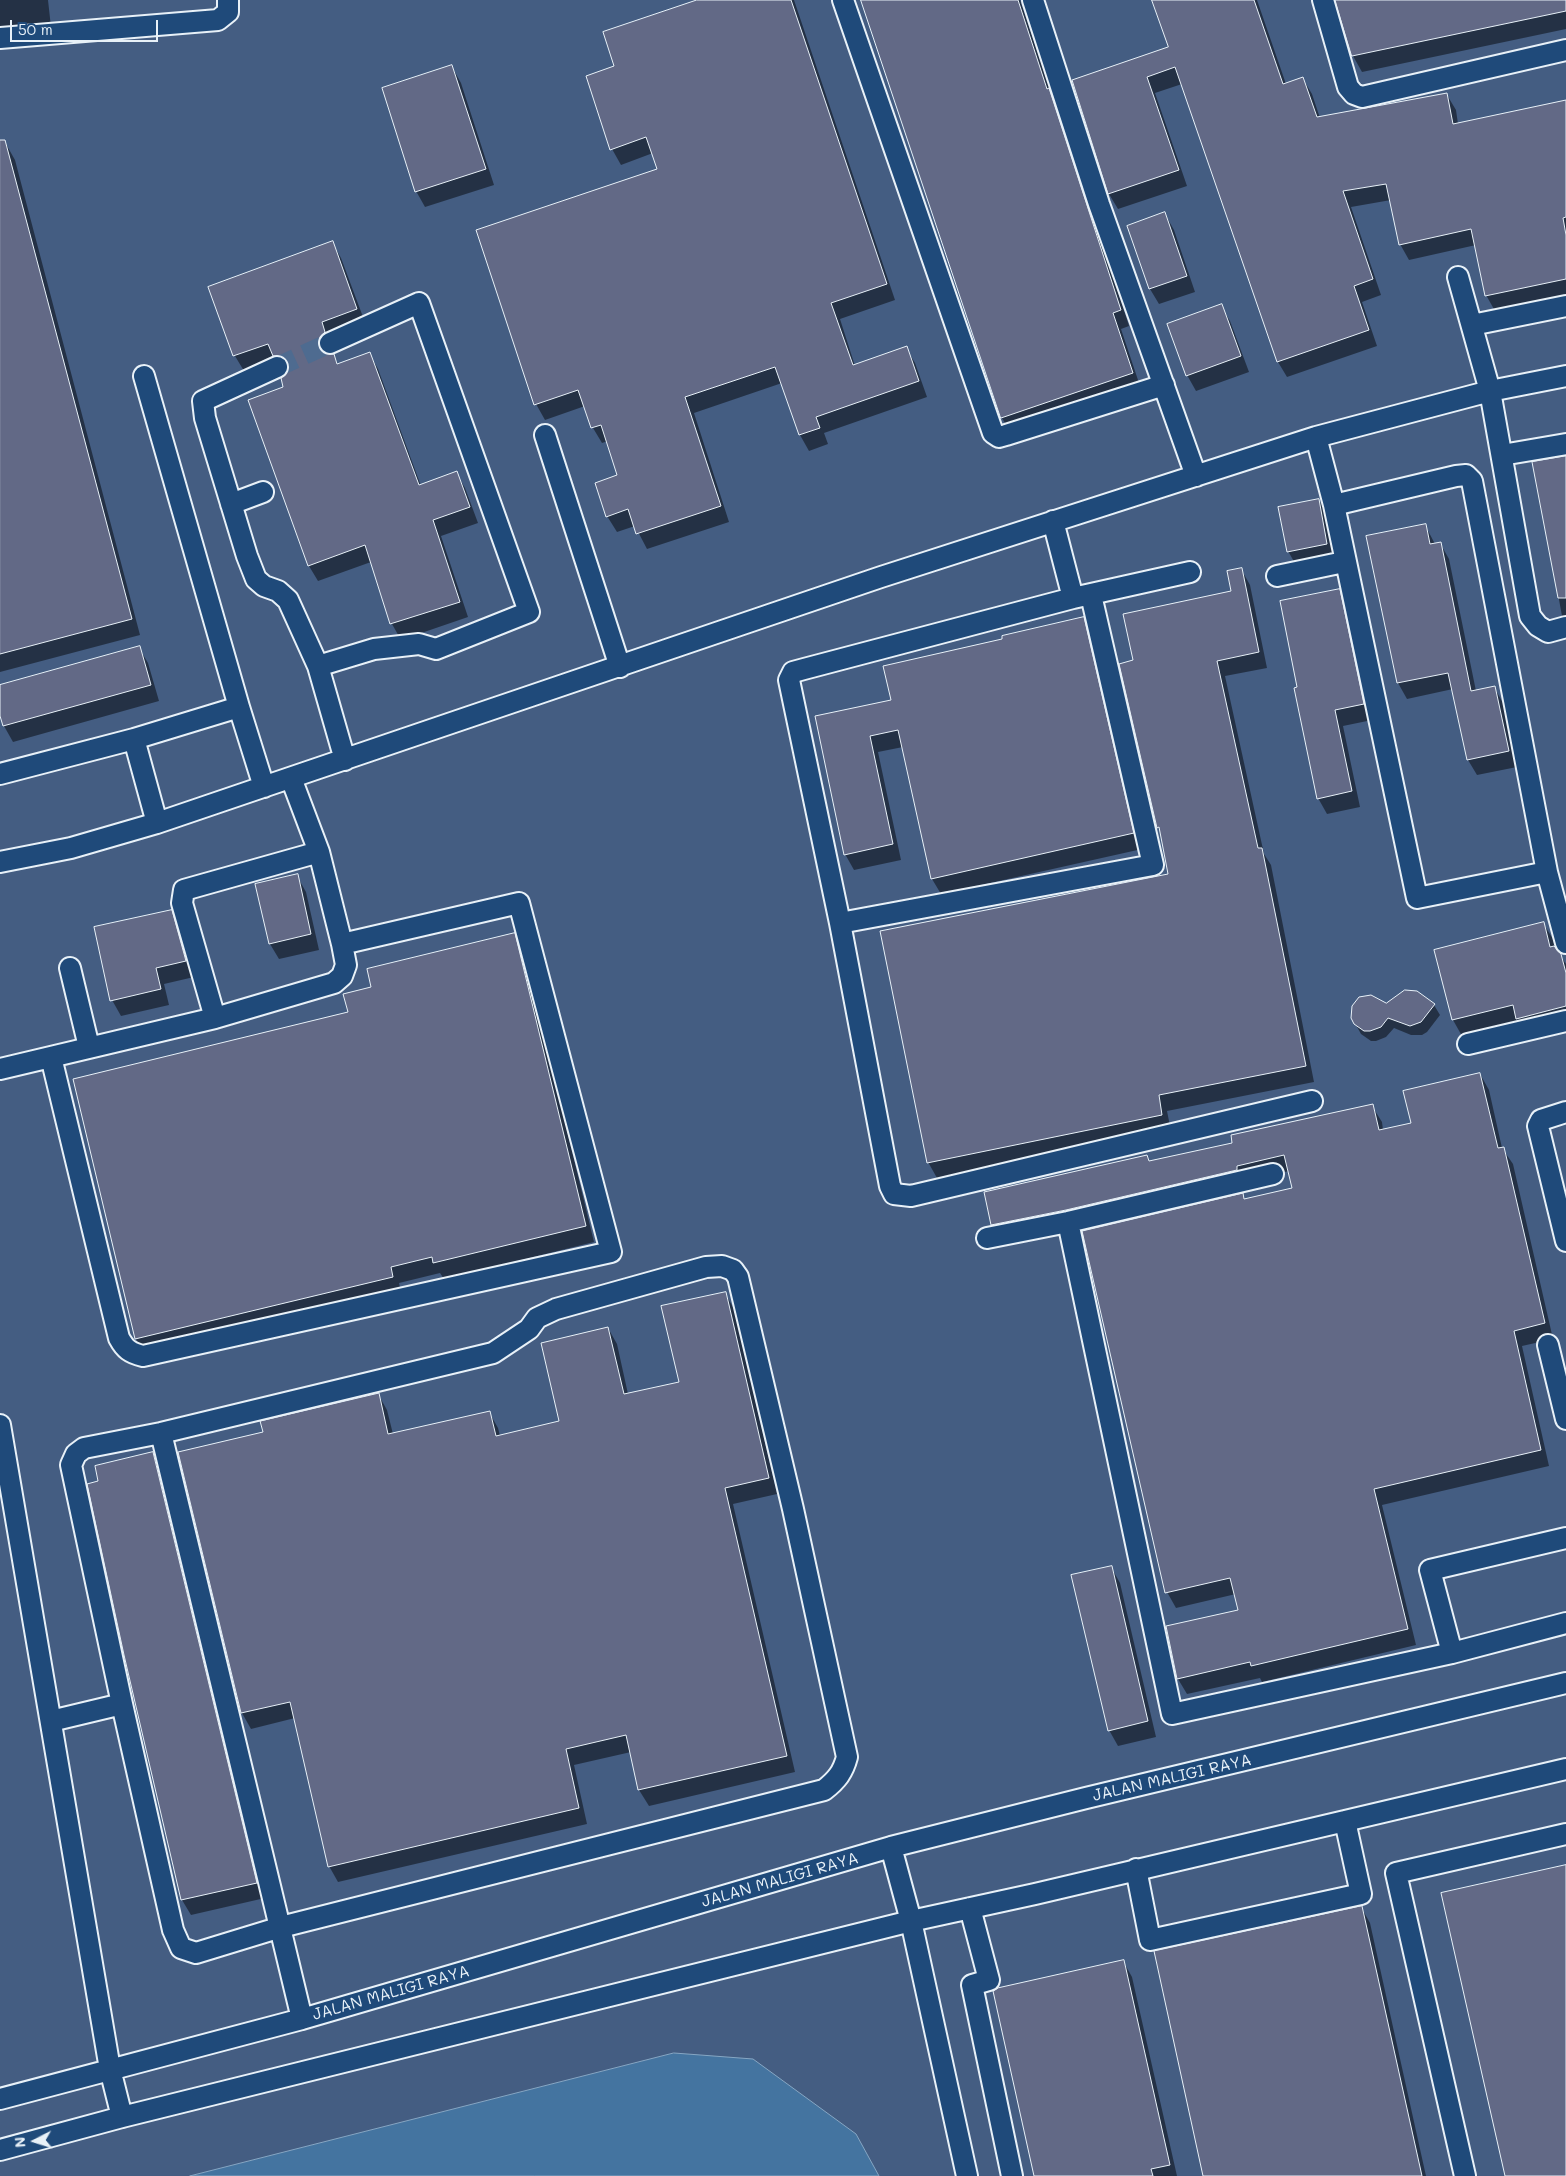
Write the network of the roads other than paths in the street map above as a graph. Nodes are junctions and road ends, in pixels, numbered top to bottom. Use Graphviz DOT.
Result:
graph roads {
  1 [pos="228,0"];
  2 [pos="843,0"];
  3 [pos="1033,0"];
  4 [pos="1323,0"];
  5 [pos="0,38"];
  6 [pos="1566,50"];
  7 [pos="1458,276"];
  8 [pos="1566,306"];
  9 [pos="1472,325"];
  10 [pos="330,343"];
  11 [pos="277,367"];
  12 [pos="144,376"];
  13 [pos="1566,376"];
  14 [pos="1164,385"];
  15 [pos="1490,391"];
  16 [pos="545,435"];
  17 [pos="1316,436"];
  18 [pos="1566,444"];
  19 [pos="1502,455"];
  20 [pos="1196,476"];
  21 [pos="263,492"];
  22 [pos="231,504"];
  23 [pos="1334,505"];
  24 [pos="1053,521"];
  25 [pos="1344,562"];
  26 [pos="1190,572"];
  27 [pos="1277,576"];
  28 [pos="1082,596"];
  29 [pos="1566,627"];
  30 [pos="318,666"];
  31 [pos="620,667"];
  32 [pos="239,707"];
  33 [pos="134,739"];
  34 [pos="345,760"];
  35 [pos="0,774"];
  36 [pos="291,778"];
  37 [pos="264,787"];
  38 [pos="157,823"];
  39 [pos="319,852"];
  40 [pos="0,862"];
  41 [pos="1547,872"];
  42 [pos="840,923"];
  43 [pos="1566,943"];
  44 [pos="342,944"];
  45 [pos="70,968"];
  46 [pos="215,1018"];
  47 [pos="1566,1022"];
  48 [pos="1468,1044"];
  49 [pos="89,1047"];
  50 [pos="51,1057"];
  51 [pos="0,1069"];
  52 [pos="1312,1101"];
  53 [pos="1566,1112"];
  54 [pos="1273,1174"];
  55 [pos="1068,1222"];
  56 [pos="986,1238"];
  57 [pos="1566,1241"];
  58 [pos="1548,1345"];
  59 [pos="1566,1419"];
  60 [pos="0,1425"];
  61 [pos="162,1433"];
  62 [pos="1566,1538"];
  63 [pos="1566,1623"];
  64 [pos="1452,1652"];
  65 [pos="1566,1683"];
  66 [pos="122,1704"];
  67 [pos="51,1720"];
  68 [pos="1566,1769"];
  69 [pos="1345,1821"];
  70 [pos="1566,1834"];
  71 [pos="891,1847"];
  72 [pos="1136,1869"];
  73 [pos="970,1908"];
  74 [pos="910,1921"];
  75 [pos="280,1927"];
  76 [pos="302,2019"];
  77 [pos="110,2069"];
  78 [pos="0,2099"];
  79 [pos="122,2117"];
  80 [pos="0,2150"];
  81 [pos="967,2176"];
  82 [pos="1012,2176"];
  83 [pos="1466,2176"];
  1 -- 5 [label="lane"];
  2 -- 14 [label="lane"];
  3 -- 14 [label="lane"];
  4 -- 6 [label="lane"];
  7 -- 9 [label="lane"];
  8 -- 9 [label="lane"];
  9 -- 15 [label="lane"];
  10 -- 30 [label="lane"];
  11 -- 22 [label="lane"];
  12 -- 32 [label="lane"];
  13 -- 15 [label="lane"];
  14 -- 20 [label="lane"];
  15 -- 17 [label="lane"];
  15 -- 19 [label="lane"];
  16 -- 31 [label="lane"];
  17 -- 20 [label="lane"];
  17 -- 23 [label="lane"];
  18 -- 19 [label="lane"];
  19 -- 29 [label="lane"];
  20 -- 24 [label="lane"];
  21 -- 22 [label="lane"];
  22 -- 30 [label="lane"];
  23 -- 25 [label="lane"];
  23 -- 41 [label="lane"];
  24 -- 28 [label="lane"];
  24 -- 31 [label="lane"];
  25 -- 27 [label="lane"];
  25 -- 41 [label="lane"];
  26 -- 28 [label="lane"];
  28 -- 42 [label="lane"];
  28 -- 42 [label="lane"];
  30 -- 34 [label="lane"];
  31 -- 34 [label="lane"];
  32 -- 33 [label="lane"];
  32 -- 37 [label="lane"];
  33 -- 35 [label="lane"];
  33 -- 38 [label="lane"];
  34 -- 36 [label="lane"];
  36 -- 37 [label="lane"];
  36 -- 39 [label="lane"];
  37 -- 38 [label="lane"];
  38 -- 40 [label="lane"];
  39 -- 44 [label="lane"];
  39 -- 46 [label="lane"];
  41 -- 43 [label="lane"];
  42 -- 52 [label="lane"];
  44 -- 46 [label="lane"];
  44 -- 50 [label="lane"];
  45 -- 49 [label="lane"];
  46 -- 49 [label="lane"];
  47 -- 48 [label="lane"];
  49 -- 50 [label="lane"];
  50 -- 51 [label="lane"];
  53 -- 57 [label="lane"];
  54 -- 55 [label="lane"];
  55 -- 56 [label="lane"];
  55 -- 64 [label="lane"];
  58 -- 59 [label="lane"];
  60 -- 67 [label="lane"];
  61 -- 66 [label="lane"];
  61 -- 75 [label="lane"];
  61 -- 75 [label="lane"];
  62 -- 64 [label="lane"];
  63 -- 64 [label="lane"];
  65 -- 71 [label="lane, JALAN MALIGI RAYA"];
  66 -- 67 [label="lane"];
  66 -- 75 [label="lane"];
  67 -- 77 [label="lane"];
  68 -- 69 [label="lane"];
  69 -- 72 [label="lane"];
  69 -- 72 [label="lane"];
  70 -- 83 [label="lane"];
  71 -- 74 [label="lane"];
  71 -- 76 [label="lane, JALAN MALIGI RAYA"];
  72 -- 73 [label="lane"];
  73 -- 74 [label="lane"];
  73 -- 82 [label="lane"];
  74 -- 79 [label="lane"];
  74 -- 81 [label="lane"];
  75 -- 76 [label="lane"];
  76 -- 77 [label="lane, JALAN MALIGI RAYA"];
  77 -- 78 [label="lane, JALAN MALIGI RAYA"];
  77 -- 79 [label="lane"];
  79 -- 80 [label="lane"];
}
